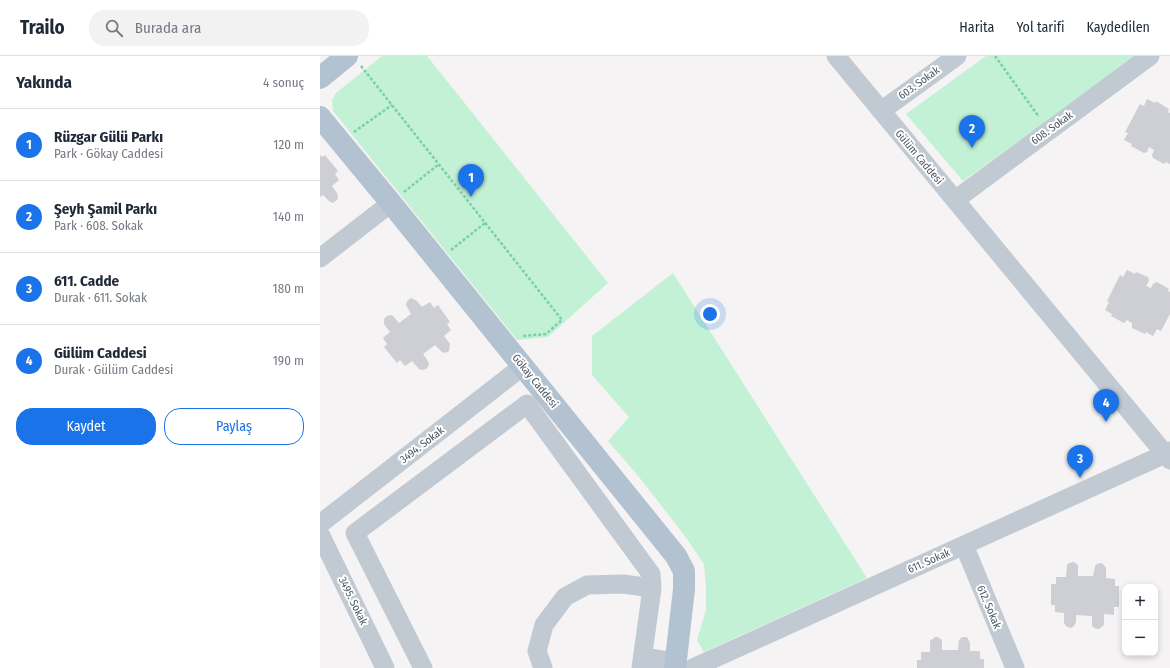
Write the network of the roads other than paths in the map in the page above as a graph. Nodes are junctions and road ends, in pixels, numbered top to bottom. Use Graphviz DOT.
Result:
graph roads {
  1 [pos="836,56"];
  2 [pos="956,56"];
  3 [pos="1150,56"];
  4 [pos="352,59"];
  5 [pos="320,78"];
  6 [pos="881,111"];
  7 [pos="320,117"];
  8 [pos="955,200"];
  9 [pos="391,203"];
  10 [pos="320,258"];
  11 [pos="523,366"];
  12 [pos="1168,455"];
  13 [pos="320,524"];
  14 [pos="320,534"];
  15 [pos="964,545"];
  16 [pos="652,588"];
  17 [pos="642,663"];
  18 [pos="681,666"];
  19 [pos="385,668"];
  20 [pos="423,668"];
  21 [pos="543,668"];
  22 [pos="1015,668"];
  1 -- 6 [label="street, Gülüm Caddesi"];
  2 -- 6 [label="street, 603. Sokak"];
  3 -- 8 [label="street, 608. Sokak"];
  4 -- 5 [label="main road"];
  6 -- 8 [label="street, Gülüm Caddesi"];
  7 -- 9 [label="main road, Gökay Caddesi"];
  8 -- 12 [label="street, Gülüm Caddesi"];
  9 -- 10 [label="street"];
  9 -- 11 [label="main road, Gökay Caddesi"];
  11 -- 13 [label="street, 3494. Sokak"];
  11 -- 18 [label="main road, Gökay Caddesi"];
  12 -- 15 [label="street, 611. Sokak"];
  14 -- 19 [label="street, 3495. Sokak"];
  15 -- 18 [label="street, 611. Sokak"];
  15 -- 22 [label="street, 612. Sokak"];
  16 -- 17 [label="street"];
  16 -- 20 [label="street"];
  16 -- 21 [label="street"];
  17 -- 18 [label="street"];
}
